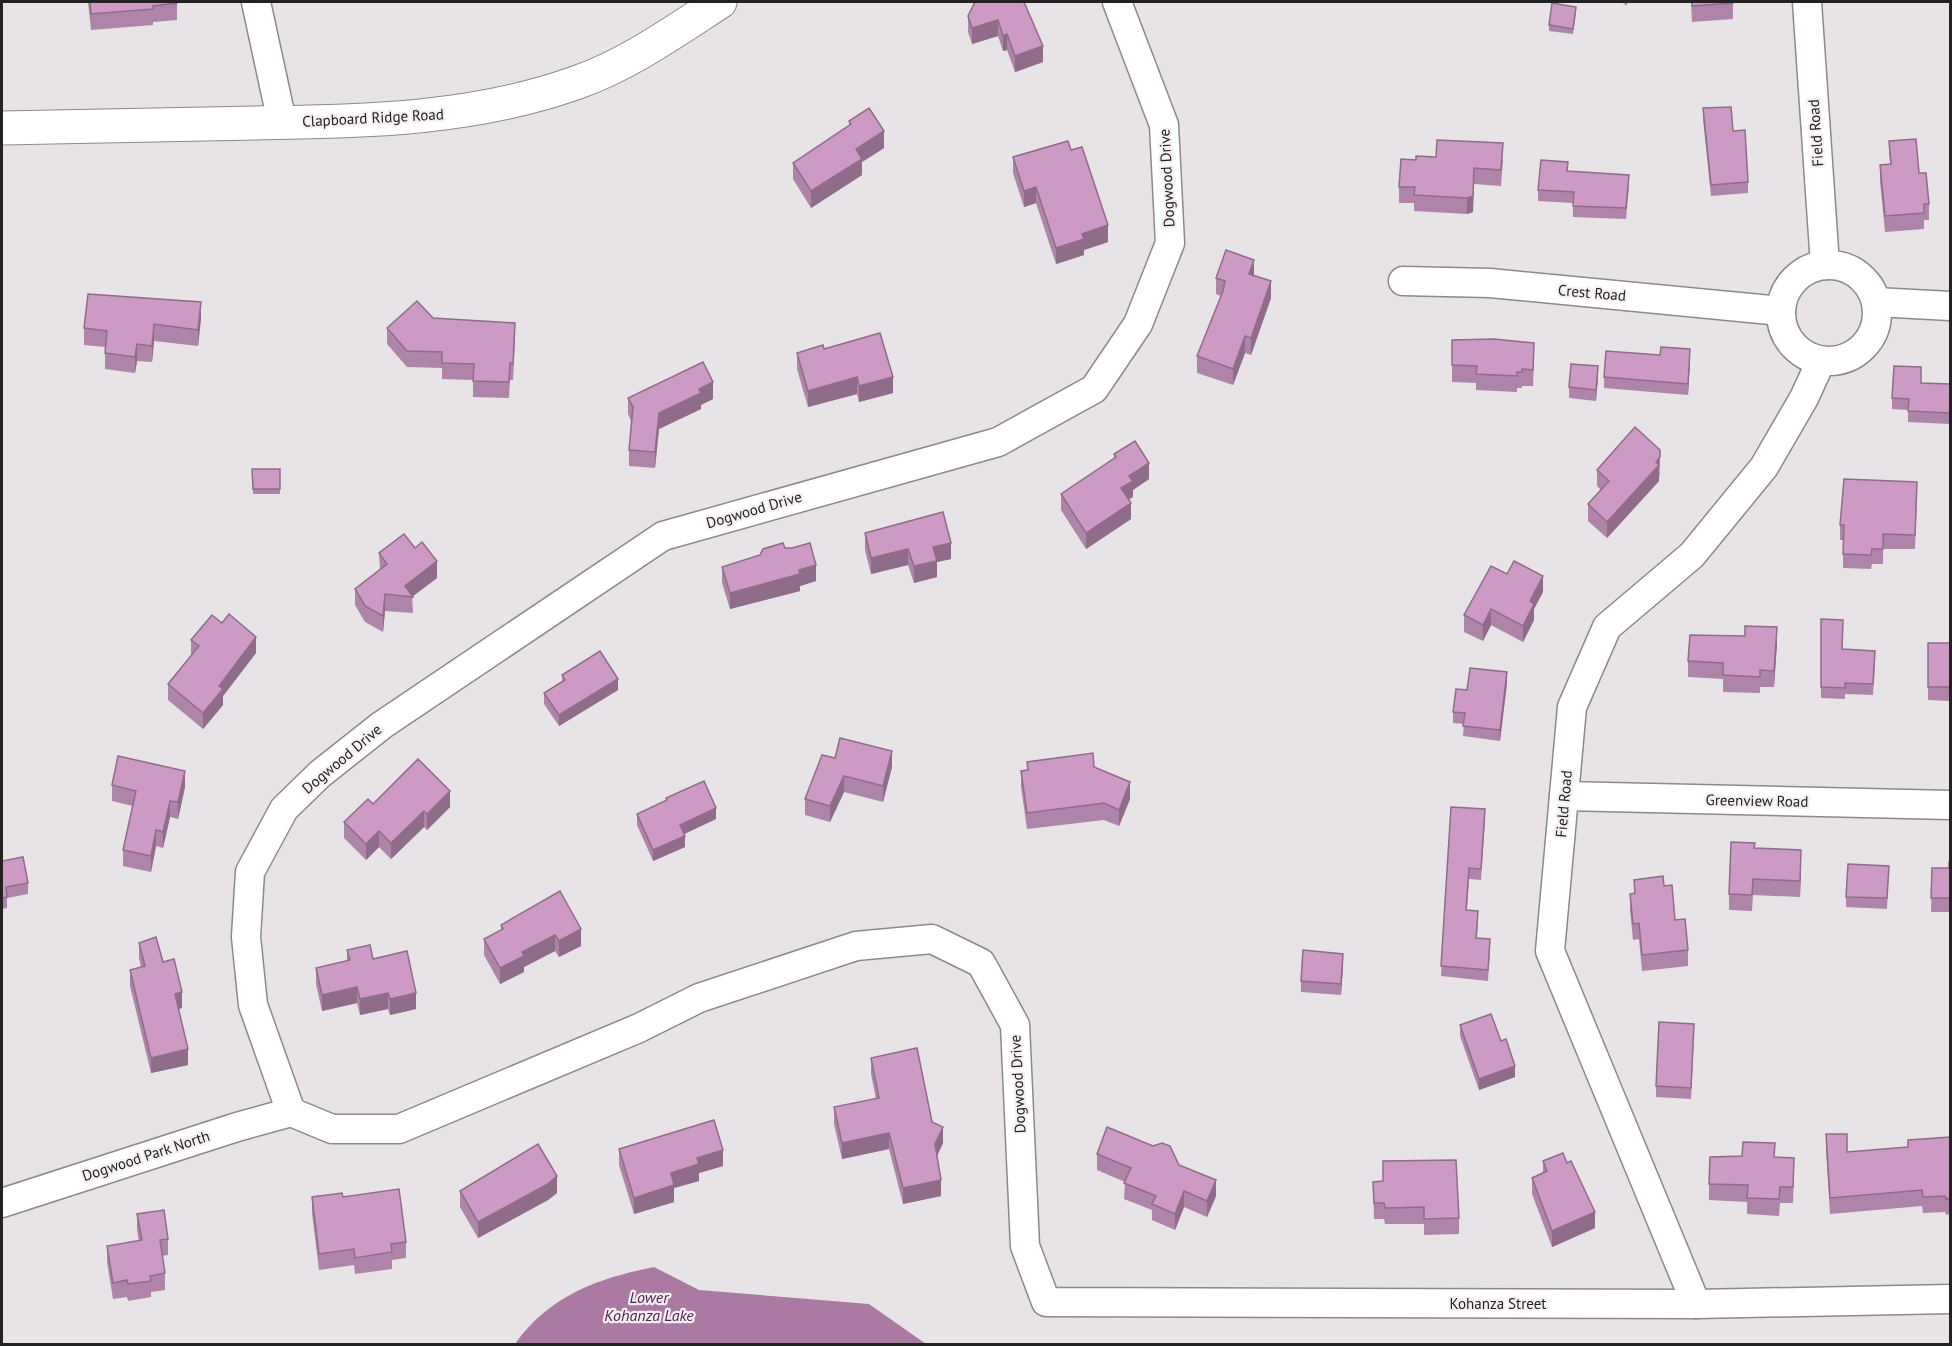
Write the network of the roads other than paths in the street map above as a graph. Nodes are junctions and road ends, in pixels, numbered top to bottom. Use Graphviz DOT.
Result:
graph roads {
  1 [pos="256,2"];
  2 [pos="720,2"];
  3 [pos="1117,2"];
  4 [pos="1807,2"];
  5 [pos="282,123"];
  6 [pos="2,128"];
  7 [pos="1825,265"];
  8 [pos="1403,281"];
  9 [pos="1876,302"];
  10 [pos="1950,306"];
  11 [pos="1781,311"];
  12 [pos="1821,361"];
  13 [pos="1564,796"];
  14 [pos="1950,805"];
  15 [pos="291,1112"];
  16 [pos="2,1203"];
  17 [pos="1950,1299"];
  18 [pos="1046,1302"];
  19 [pos="1695,1304"];
  1 -- 5 [label="street"];
  2 -- 5 [label="main road, Clapboard Ridge Road"];
  3 -- 15 [label="street, Dogwood Drive"];
  4 -- 7 [label="street, Field Road"];
  5 -- 6 [label="main road, Clapboard Ridge Road"];
  7 -- 9 [label="street"];
  7 -- 11 [label="street"];
  8 -- 11 [label="street, Crest Road"];
  9 -- 10 [label="street"];
  9 -- 12 [label="street"];
  11 -- 12 [label="street"];
  12 -- 13 [label="street, Field Road"];
  13 -- 14 [label="street, Greenview Road"];
  13 -- 19 [label="street, Field Road"];
  15 -- 16 [label="street, Dogwood Park North"];
  15 -- 18 [label="street, Dogwood Drive"];
  17 -- 19 [label="street, Kohanza Street"];
  18 -- 19 [label="street, Kohanza Street"];
}
